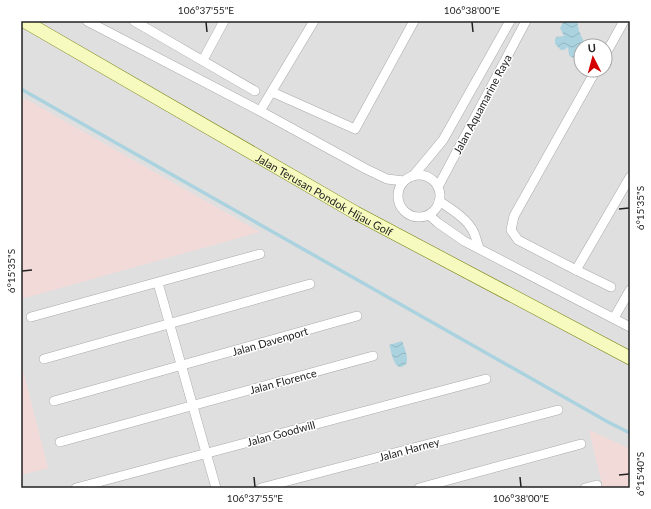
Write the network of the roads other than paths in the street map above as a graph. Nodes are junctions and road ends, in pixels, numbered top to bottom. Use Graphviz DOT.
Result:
graph roads {
  1 [pos="24,21"];
  2 [pos="87,21"];
  3 [pos="134,21"];
  4 [pos="224,21"];
  5 [pos="314,21"];
  6 [pos="414,21"];
  7 [pos="510,21"];
  8 [pos="526,21"];
  9 [pos="624,21"];
  10 [pos="613,40"];
  11 [pos="203,60"];
  12 [pos="592,78"];
  13 [pos="255,91"];
  14 [pos="272,92"];
  15 [pos="260,111"];
  16 [pos="630,177"];
  17 [pos="408,178"];
  18 [pos="387,179"];
  19 [pos="438,187"];
  20 [pos="398,192"];
  21 [pos="439,201"];
  22 [pos="429,215"];
  23 [pos="479,248"];
  24 [pos="260,254"];
  25 [pos="576,270"];
  26 [pos="158,283"];
  27 [pos="310,284"];
  28 [pos="611,287"];
  29 [pos="630,290"];
  30 [pos="358,316"];
  31 [pos="31,317"];
  32 [pos="614,318"];
  33 [pos="170,324"];
  34 [pos="630,327"];
  35 [pos="373,356"];
  36 [pos="630,358"];
  37 [pos="44,359"];
  38 [pos="182,365"];
  39 [pos="486,379"];
  40 [pos="54,401"];
  41 [pos="193,406"];
  42 [pos="558,410"];
  43 [pos="60,442"];
  44 [pos="581,444"];
  45 [pos="207,453"];
  46 [pos="597,485"];
  47 [pos="76,488"];
  48 [pos="216,488"];
  49 [pos="261,488"];
  50 [pos="419,488"];
  51 [pos="586,488"];
  1 -- 36 [label="main road, Jalan Terusan Pondok Hijau Golf"];
  2 -- 15 [label="street"];
  3 -- 11 [label="street"];
  4 -- 11 [label="street"];
  5 -- 14 [label="street"];
  6 -- 14 [label="street"];
  7 -- 17 [label="street, Jalan Aquamarine Raya"];
  8 -- 19 [label="street, Jalan Aquamarine Raya"];
  9 -- 10 [label="street"];
  11 -- 13 [label="street"];
  12 -- 25 [label="street"];
  14 -- 15 [label="street"];
  15 -- 18 [label="street"];
  16 -- 25 [label="street"];
  17 -- 18 [label="street"];
  17 -- 19 [label="street"];
  17 -- 20 [label="street"];
  18 -- 20 [label="street"];
  19 -- 21 [label="street"];
  20 -- 22 [label="street"];
  21 -- 22 [label="street"];
  21 -- 23 [label="street"];
  22 -- 23 [label="street"];
  23 -- 32 [label="street"];
  24 -- 26 [label="street"];
  25 -- 28 [label="street"];
  26 -- 31 [label="street"];
  26 -- 33 [label="street"];
  27 -- 33 [label="street"];
  29 -- 32 [label="street"];
  30 -- 38 [label="street, Jalan Davenport"];
  32 -- 34 [label="street"];
  33 -- 37 [label="street"];
  33 -- 38 [label="street"];
  35 -- 41 [label="street, Jalan Florence"];
  38 -- 40 [label="street, Jalan Davenport"];
  38 -- 41 [label="street"];
  39 -- 45 [label="street, Jalan Goodwill"];
  41 -- 43 [label="street, Jalan Florence"];
  41 -- 45 [label="street"];
  42 -- 49 [label="street, Jalan Harney"];
  44 -- 50 [label="street"];
  45 -- 47 [label="street, Jalan Goodwill"];
  45 -- 48 [label="street"];
  46 -- 51 [label="street"];
}
